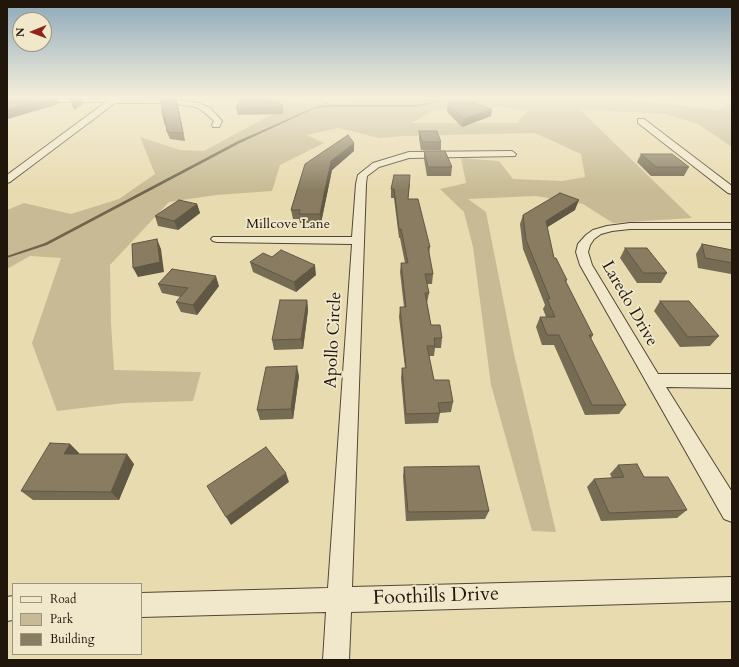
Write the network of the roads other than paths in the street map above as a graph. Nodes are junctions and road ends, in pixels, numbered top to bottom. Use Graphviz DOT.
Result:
graph roads {
  1 [pos="76,128"];
  2 [pos="650,128"];
  3 [pos="512,154"];
  4 [pos="7,180"];
  5 [pos="732,190"];
  6 [pos="732,226"];
  7 [pos="217,240"];
  8 [pos="358,241"];
  9 [pos="652,380"];
  10 [pos="732,381"];
  11 [pos="732,511"];
  12 [pos="732,589"];
  13 [pos="339,600"];
  14 [pos="142,605"];
  15 [pos="336,660"];
  1 -- 4 [label="street"];
  2 -- 5 [label="street"];
  3 -- 8 [label="street, Apollo Circle"];
  6 -- 9 [label="street, Laredo Drive"];
  7 -- 8 [label="street, Millcove Lane"];
  8 -- 13 [label="street, Apollo Circle"];
  9 -- 10 [label="street"];
  9 -- 11 [label="street, Laredo Drive"];
  12 -- 13 [label="street, Foothills Drive"];
  13 -- 14 [label="street, Foothills Drive"];
  13 -- 15 [label="street, Apollo Circle"];
}
